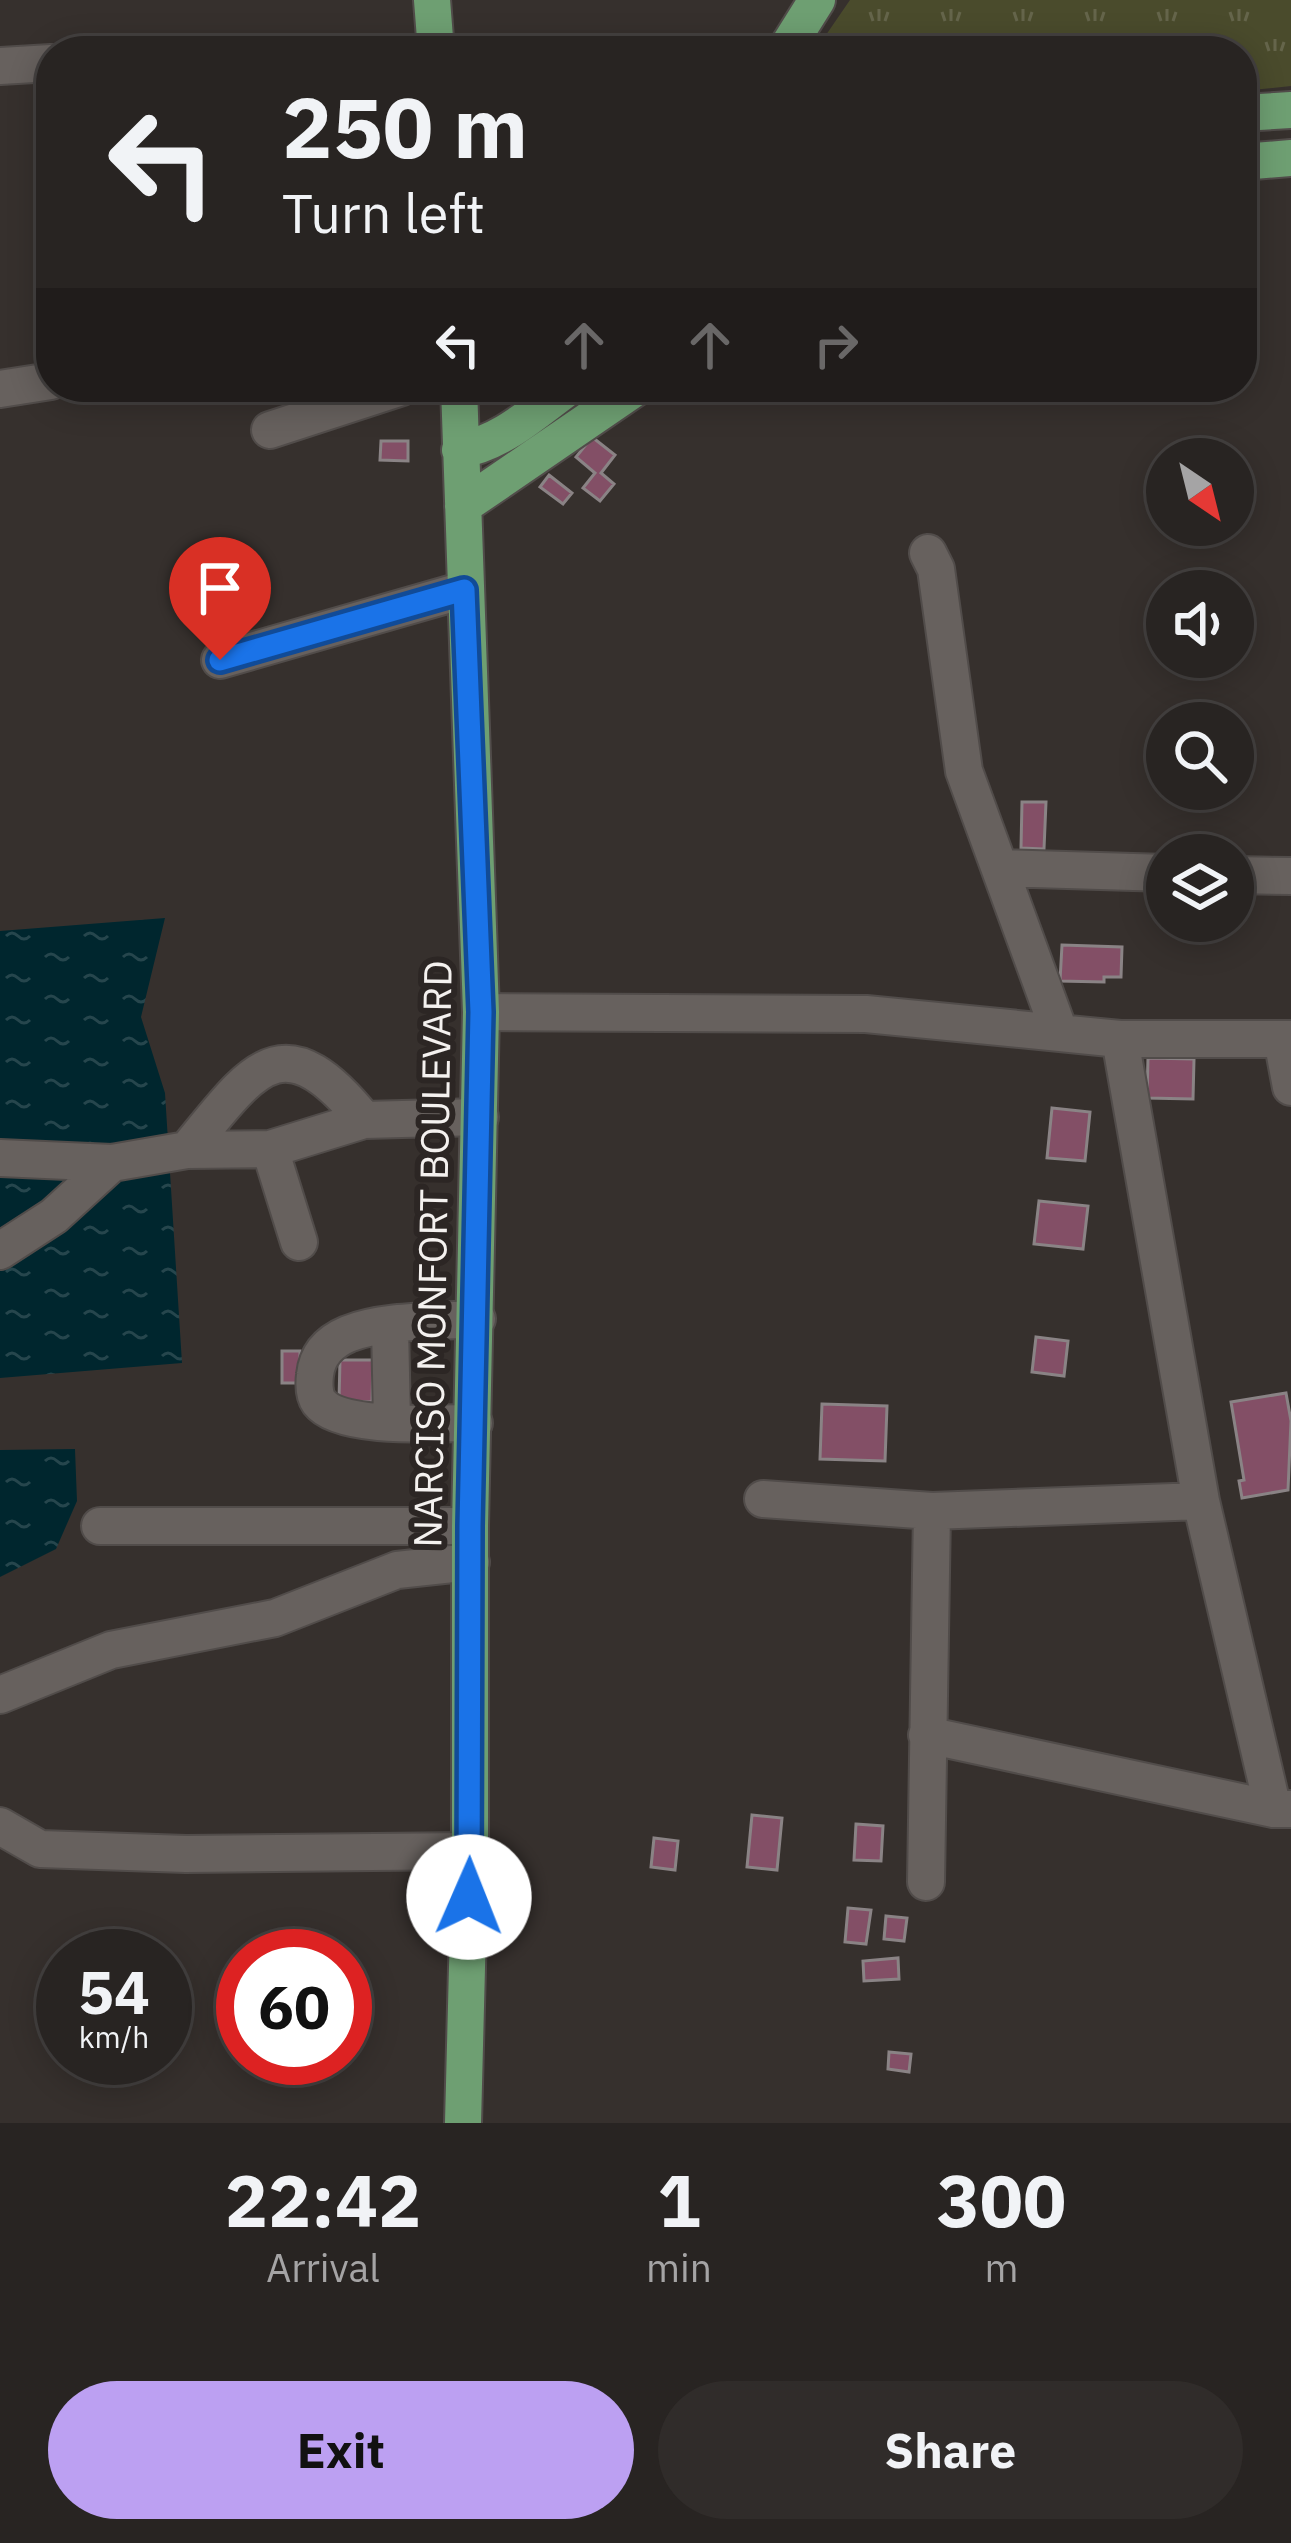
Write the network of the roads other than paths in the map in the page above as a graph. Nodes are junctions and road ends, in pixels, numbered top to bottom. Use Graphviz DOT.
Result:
graph roads {
  1 [pos="432,0"];
  2 [pos="817,0"];
  3 [pos="435,36"];
  4 [pos="794,36"];
  5 [pos="36,64"];
  6 [pos="0,66"];
  7 [pos="1291,110"];
  8 [pos="1257,112"];
  9 [pos="1291,158"];
  10 [pos="1257,161"];
  11 [pos="36,384"];
  12 [pos="0,388"];
  13 [pos="356,402"];
  14 [pos="459,402"];
  15 [pos="548,402"];
  16 [pos="615,402"];
  17 [pos="270,430"];
  18 [pos="460,450"];
  19 [pos="463,506"];
  20 [pos="928,553"];
  21 [pos="464,590"];
  22 [pos="220,660"];
  23 [pos="1001,868"];
  24 [pos="1146,872"];
  25 [pos="1254,875"];
  26 [pos="1291,876"];
  27 [pos="481,1012"];
  28 [pos="1059,1031"];
  29 [pos="1120,1039"];
  30 [pos="1286,1039"];
  31 [pos="1291,1087"];
  32 [pos="480,1117"];
  33 [pos="364,1120"];
  34 [pos="269,1149"];
  35 [pos="187,1150"];
  36 [pos="0,1158"];
  37 [pos="112,1163"];
  38 [pos="299,1242"];
  39 [pos="0,1251"];
  40 [pos="477,1318"];
  41 [pos="390,1326"];
  42 [pos="392,1421"];
  43 [pos="474,1424"];
  44 [pos="763,1499"];
  45 [pos="1201,1501"];
  46 [pos="932,1510"];
  47 [pos="100,1526"];
  48 [pos="470,1544"];
  49 [pos="0,1695"];
  50 [pos="927,1735"];
  51 [pos="1282,1809"];
  52 [pos="0,1826"];
  53 [pos="470,1851"];
  54 [pos="926,1882"];
  55 [pos="463,2123"];
  1 -- 3 [label="main road"];
  2 -- 4 [label="main road"];
  5 -- 6 [label="street"];
  7 -- 8 [label="main road"];
  9 -- 10 [label="main road"];
  11 -- 12 [label="street"];
  13 -- 17 [label="street"];
  14 -- 18 [label="main road, NARCISO MONFORT BOULEVARD"];
  15 -- 18 [label="main road"];
  16 -- 19 [label="main road"];
  18 -- 19 [label="main road, NARCISO MONFORT BOULEVARD"];
  19 -- 21 [label="main road, NARCISO MONFORT BOULEVARD"];
  20 -- 23 [label="street"];
  21 -- 22 [label="street"];
  21 -- 27 [label="main road, NARCISO MONFORT BOULEVARD"];
  23 -- 24 [label="street"];
  23 -- 28 [label="street"];
  25 -- 26 [label="street"];
  27 -- 28 [label="street"];
  27 -- 32 [label="main road, NARCISO MONFORT BOULEVARD"];
  28 -- 29 [label="street"];
  29 -- 30 [label="street"];
  29 -- 45 [label="street"];
  30 -- 31 [label="street"];
  32 -- 33 [label="street"];
  32 -- 40 [label="main road, NARCISO MONFORT BOULEVARD"];
  33 -- 34 [label="street"];
  33 -- 35 [label="street"];
  34 -- 35 [label="street"];
  34 -- 38 [label="street"];
  35 -- 37 [label="street"];
  36 -- 37 [label="street"];
  37 -- 39 [label="street"];
  40 -- 41 [label="street"];
  40 -- 43 [label="main road, NARCISO MONFORT BOULEVARD"];
  41 -- 42 [label="street"];
  41 -- 42 [label="street"];
  42 -- 43 [label="street"];
  43 -- 48 [label="main road, NARCISO MONFORT BOULEVARD"];
  44 -- 46 [label="street"];
  45 -- 46 [label="street"];
  45 -- 51 [label="street"];
  46 -- 50 [label="street"];
  47 -- 48 [label="street"];
  48 -- 49 [label="street"];
  48 -- 53 [label="main road, NARCISO MONFORT BOULEVARD"];
  50 -- 51 [label="street"];
  50 -- 54 [label="street"];
  52 -- 53 [label="street"];
  53 -- 55 [label="main road, NARCISO MONFORT BOULEVARD"];
}
